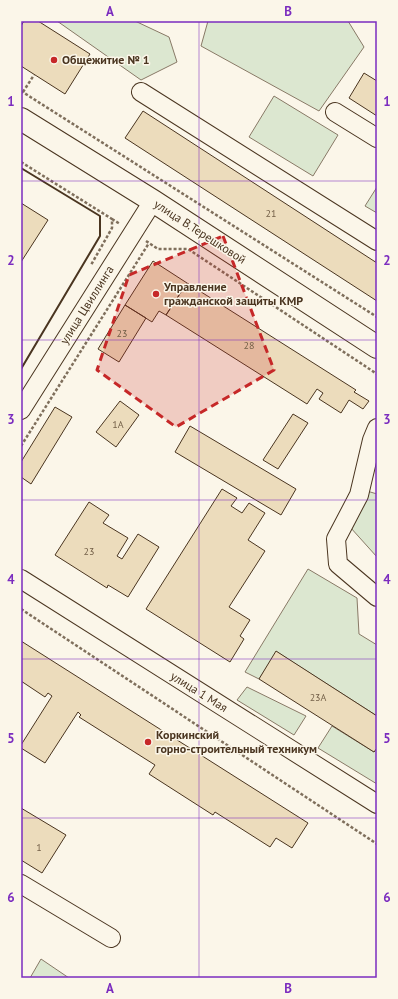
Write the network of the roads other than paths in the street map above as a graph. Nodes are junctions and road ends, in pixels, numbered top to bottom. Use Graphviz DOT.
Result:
graph roads {
  1 [pos="141,92"];
  2 [pos="335,112"];
  3 [pos="21,118"];
  4 [pos="377,138"];
  5 [pos="152,200"];
  6 [pos="377,241"];
  7 [pos="377,347"];
  8 [pos="21,410"];
  9 [pos="377,428"];
  10 [pos="21,579"];
  11 [pos="377,597"];
  12 [pos="377,804"];
  13 [pos="21,884"];
  14 [pos="111,938"];
  1 -- 6 [label="street"];
  2 -- 4 [label="street"];
  3 -- 5 [label="main road, улица В.Терешковой"];
  5 -- 7 [label="main road, улица В.Терешковой"];
  5 -- 8 [label="street, улица Цвиллинга"];
  9 -- 11 [label="street"];
  10 -- 12 [label="street, улица 1 Мая"];
  13 -- 14 [label="street"];
}
